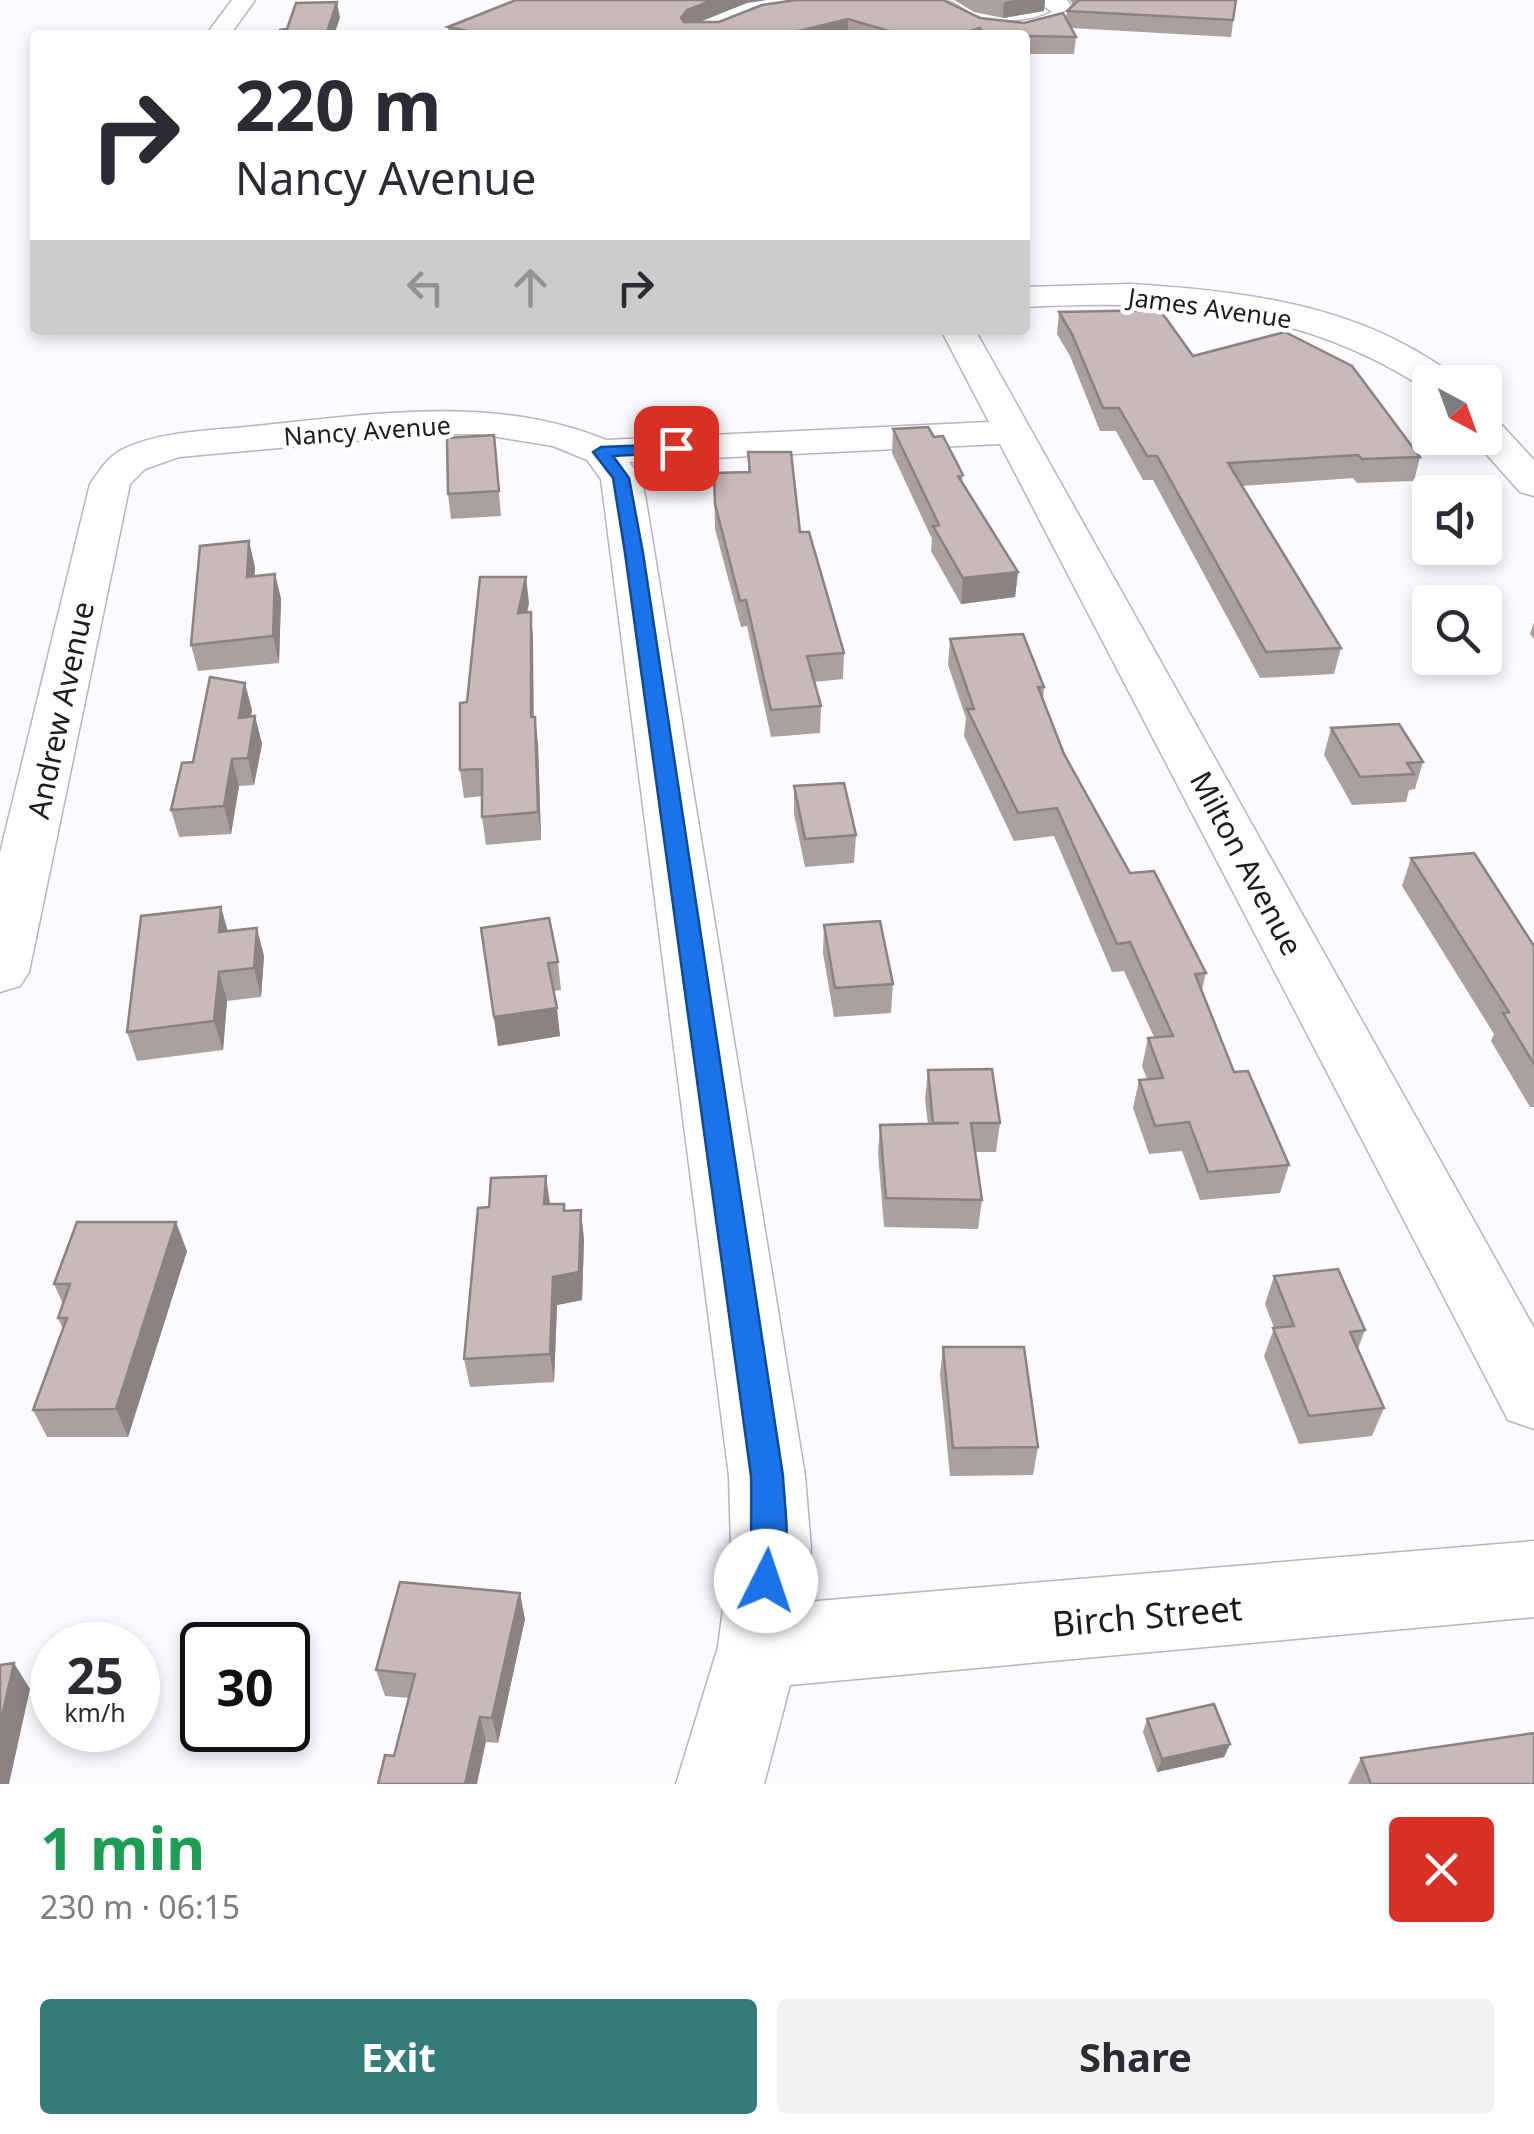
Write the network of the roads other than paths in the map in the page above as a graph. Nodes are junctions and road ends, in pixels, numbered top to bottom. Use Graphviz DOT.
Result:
graph roads {
  1 [pos="244,0"];
  2 [pos="941,0"];
  3 [pos="1046,0"];
  4 [pos="222,30"];
  5 [pos="1030,296"];
  6 [pos="961,335"];
  7 [pos="1412,366"];
  8 [pos="1015,432"];
  9 [pos="1502,448"];
  10 [pos="601,452"];
  11 [pos="136,458"];
  12 [pos="1534,484"];
  13 [pos="0,972"];
  14 [pos="1534,1397"];
  15 [pos="1534,1579"];
  16 [pos="759,1646"];
  17 [pos="720,1784"];
  1 -- 4 [label="street"];
  2 -- 3 [label="street"];
  5 -- 7 [label="street, James Avenue"];
  6 -- 8 [label="street, Milton Avenue"];
  8 -- 10 [label="street, Nancy Avenue"];
  8 -- 14 [label="street, Milton Avenue"];
  9 -- 12 [label="street"];
  10 -- 11 [label="street, Nancy Avenue"];
  10 -- 16 [label="street"];
  11 -- 13 [label="street, Andrew Avenue"];
  15 -- 16 [label="street, Birch Street"];
  16 -- 17 [label="street"];
}
